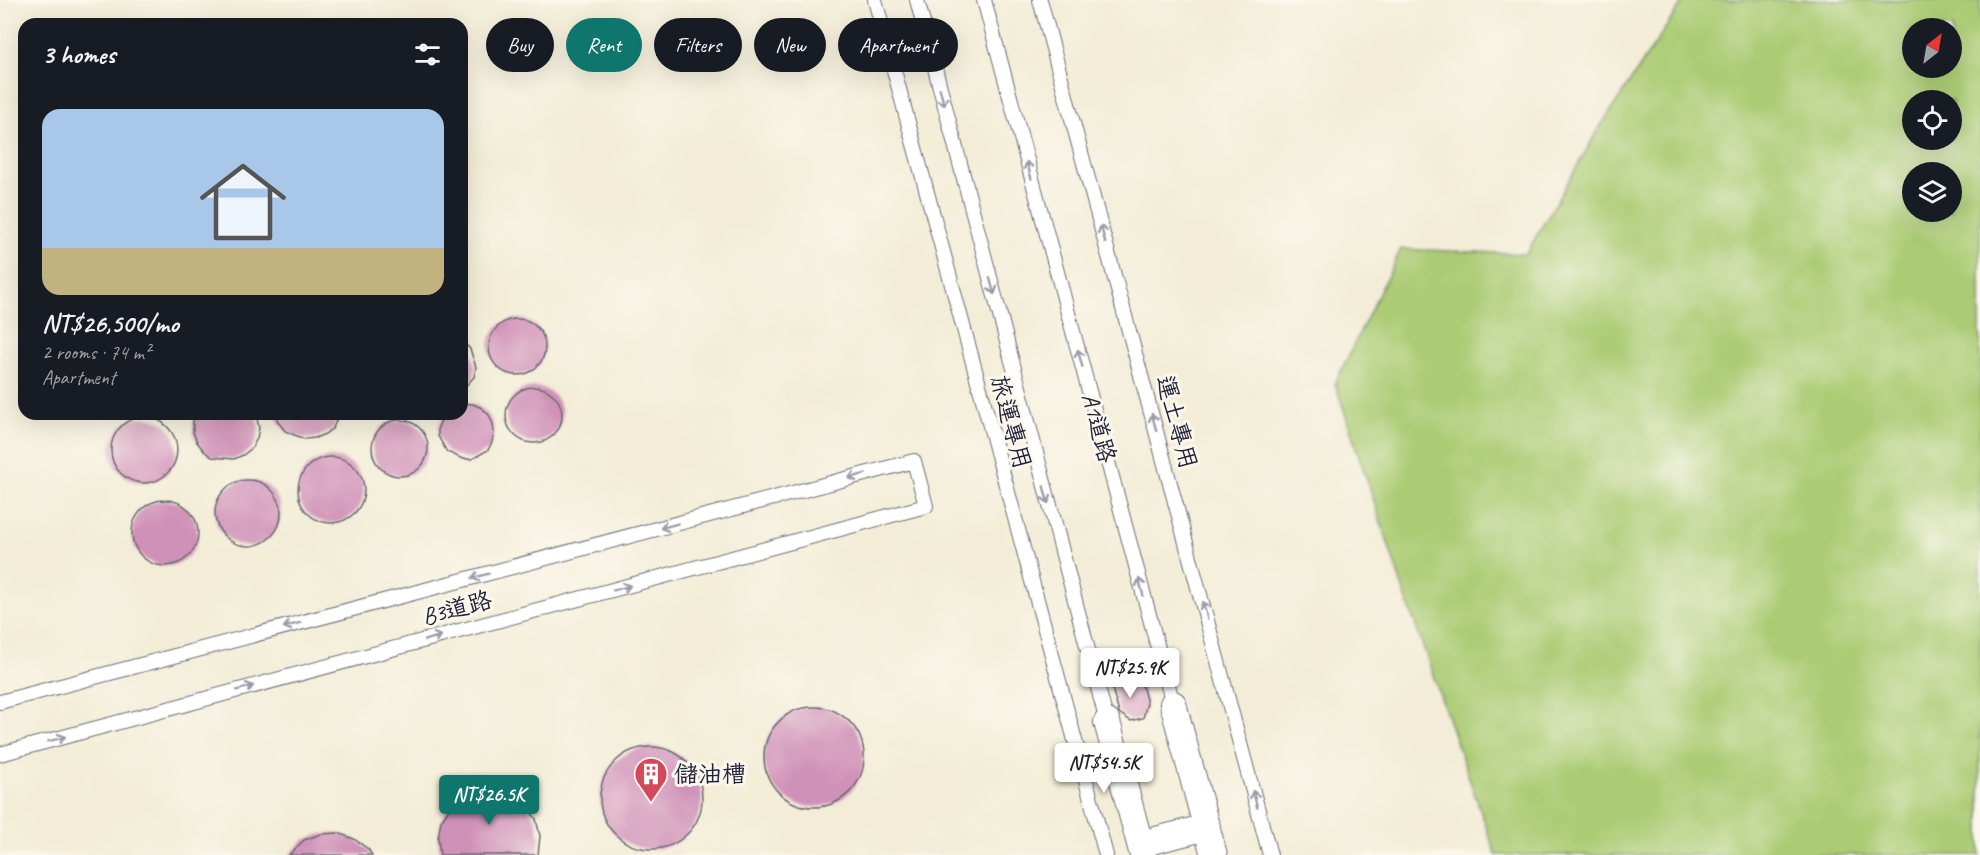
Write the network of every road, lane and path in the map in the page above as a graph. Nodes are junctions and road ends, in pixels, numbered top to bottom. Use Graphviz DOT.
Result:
graph roads {
  1 [pos="875,0"];
  2 [pos="917,0"];
  3 [pos="984,0"];
  4 [pos="1040,0"];
  5 [pos="0,702"];
  6 [pos="1173,704"];
  7 [pos="1107,722"];
  8 [pos="0,754"];
  9 [pos="1207,827"];
  10 [pos="1142,849"];
  11 [pos="1106,855"];
  12 [pos="1214,855"];
  13 [pos="1270,855"];
  1 -- 11 [label="lane, 旅運專用"];
  2 -- 7 [label="lane, one-way"];
  6 -- 3 [label="lane, A1道路, one-way"];
  13 -- 4 [label="lane, 運土專用, one-way"];
  8 -- 5 [label="lane, B3道路, one-way"];
  6 -- 9 [label="street, A1道路"];
  7 -- 10 [label="street"];
  9 -- 10 [label="street"];
  9 -- 12 [label="street, A1道路"];
}
